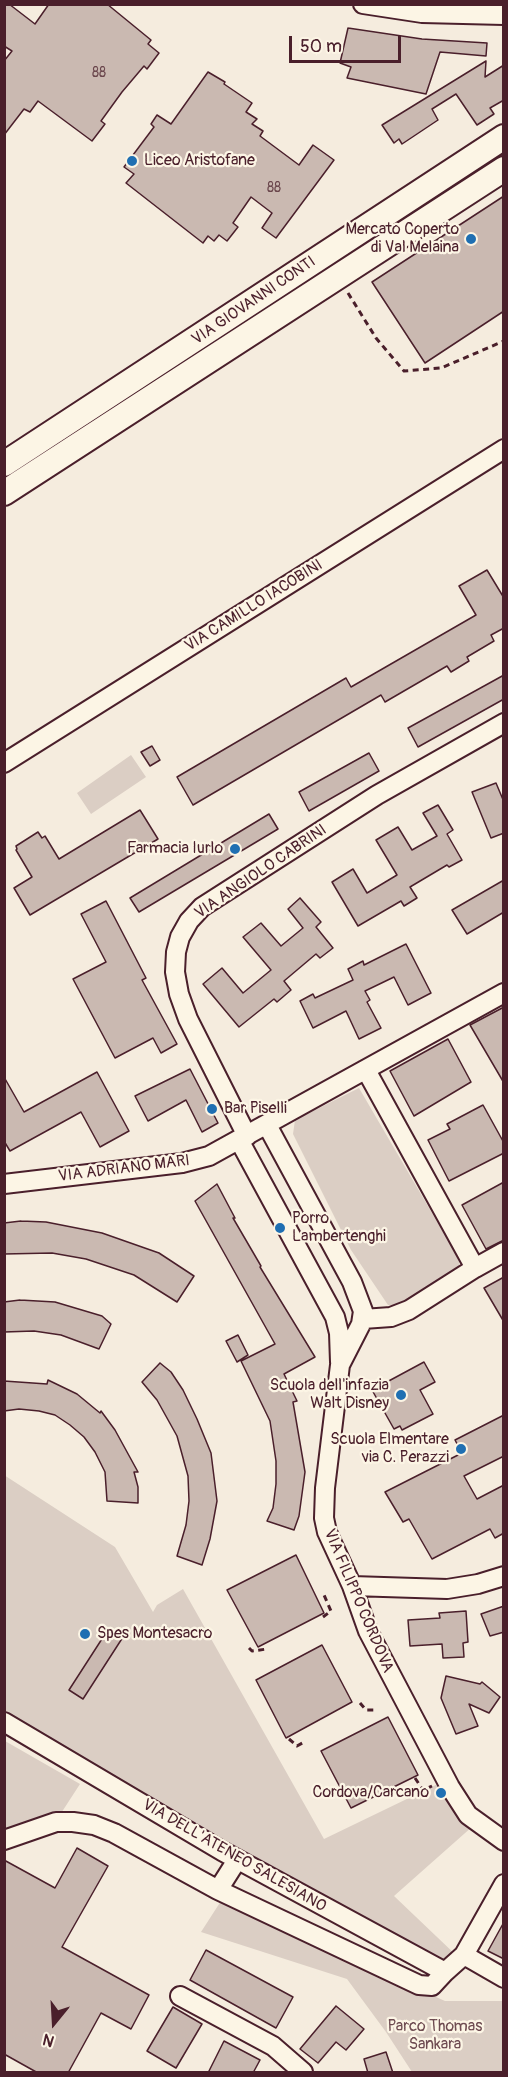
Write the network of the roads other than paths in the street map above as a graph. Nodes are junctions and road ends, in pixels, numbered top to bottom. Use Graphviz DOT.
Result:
graph roads {
  1 [pos="363,4"];
  2 [pos="504,15"];
  3 [pos="504,137"];
  4 [pos="504,169"];
  5 [pos="504,449"];
  6 [pos="4,464"];
  7 [pos="4,493"];
  8 [pos="504,723"];
  9 [pos="4,763"];
  10 [pos="504,993"];
  11 [pos="366,1070"];
  12 [pos="267,1125"];
  13 [pos="243,1138"];
  14 [pos="282,1153"];
  15 [pos="254,1167"];
  16 [pos="4,1184"];
  17 [pos="504,1252"];
  18 [pos="475,1268"];
  19 [pos="358,1295"];
  20 [pos="330,1307"];
  21 [pos="363,1319"];
  22 [pos="340,1365"];
  23 [pos="504,1576"];
  24 [pos="352,1586"];
  25 [pos="4,1722"];
  26 [pos="4,1840"];
  27 [pos="504,1841"];
  28 [pos="237,1860"];
  29 [pos="504,1884"];
  30 [pos="218,1890"];
  31 [pos="464,1955"];
  32 [pos="445,1972"];
  33 [pos="504,1978"];
  34 [pos="180,1996"];
  35 [pos="303,2073"];
  1 -- 2 [label="street"];
  3 -- 6 [label="main road, VIA GIOVANNI CONTI"];
  4 -- 7 [label="main road, VIA GIOVANNI CONTI"];
  5 -- 9 [label="street, VIA CAMILLO IACOBINI"];
  8 -- 13 [label="street, VIA ANGIOLO CABRINI"];
  10 -- 11 [label="street, VIA ADRIANO MARI"];
  11 -- 12 [label="street, VIA ADRIANO MARI"];
  11 -- 18 [label="street"];
  12 -- 13 [label="street, VIA ADRIANO MARI"];
  12 -- 14 [label="street"];
  13 -- 15 [label="street, VIA ANGIOLO CABRINI"];
  13 -- 16 [label="street, VIA ADRIANO MARI"];
  14 -- 15 [label="street"];
  14 -- 19 [label="street"];
  15 -- 20 [label="street, VIA ANGIOLO CABRINI"];
  17 -- 18 [label="street"];
  18 -- 21 [label="street"];
  19 -- 20 [label="street"];
  19 -- 21 [label="street"];
  20 -- 22 [label="street, VIA ANGIOLO CABRINI"];
  21 -- 22 [label="street, VIA FILIPPO CORDOVA"];
  22 -- 24 [label="street, VIA FILIPPO CORDOVA"];
  23 -- 24 [label="street"];
  24 -- 27 [label="street, VIA FILIPPO CORDOVA"];
  25 -- 28 [label="street, VIA DELL'ATENEO SALESIANO"];
  26 -- 30 [label="street"];
  28 -- 30 [label="street"];
  28 -- 32 [label="street, VIA DELL'ATENEO SALESIANO"];
  29 -- 31 [label="street"];
  30 -- 32 [label="street"];
  31 -- 32 [label="street"];
  31 -- 33 [label="street"];
  34 -- 35 [label="street"];
}
